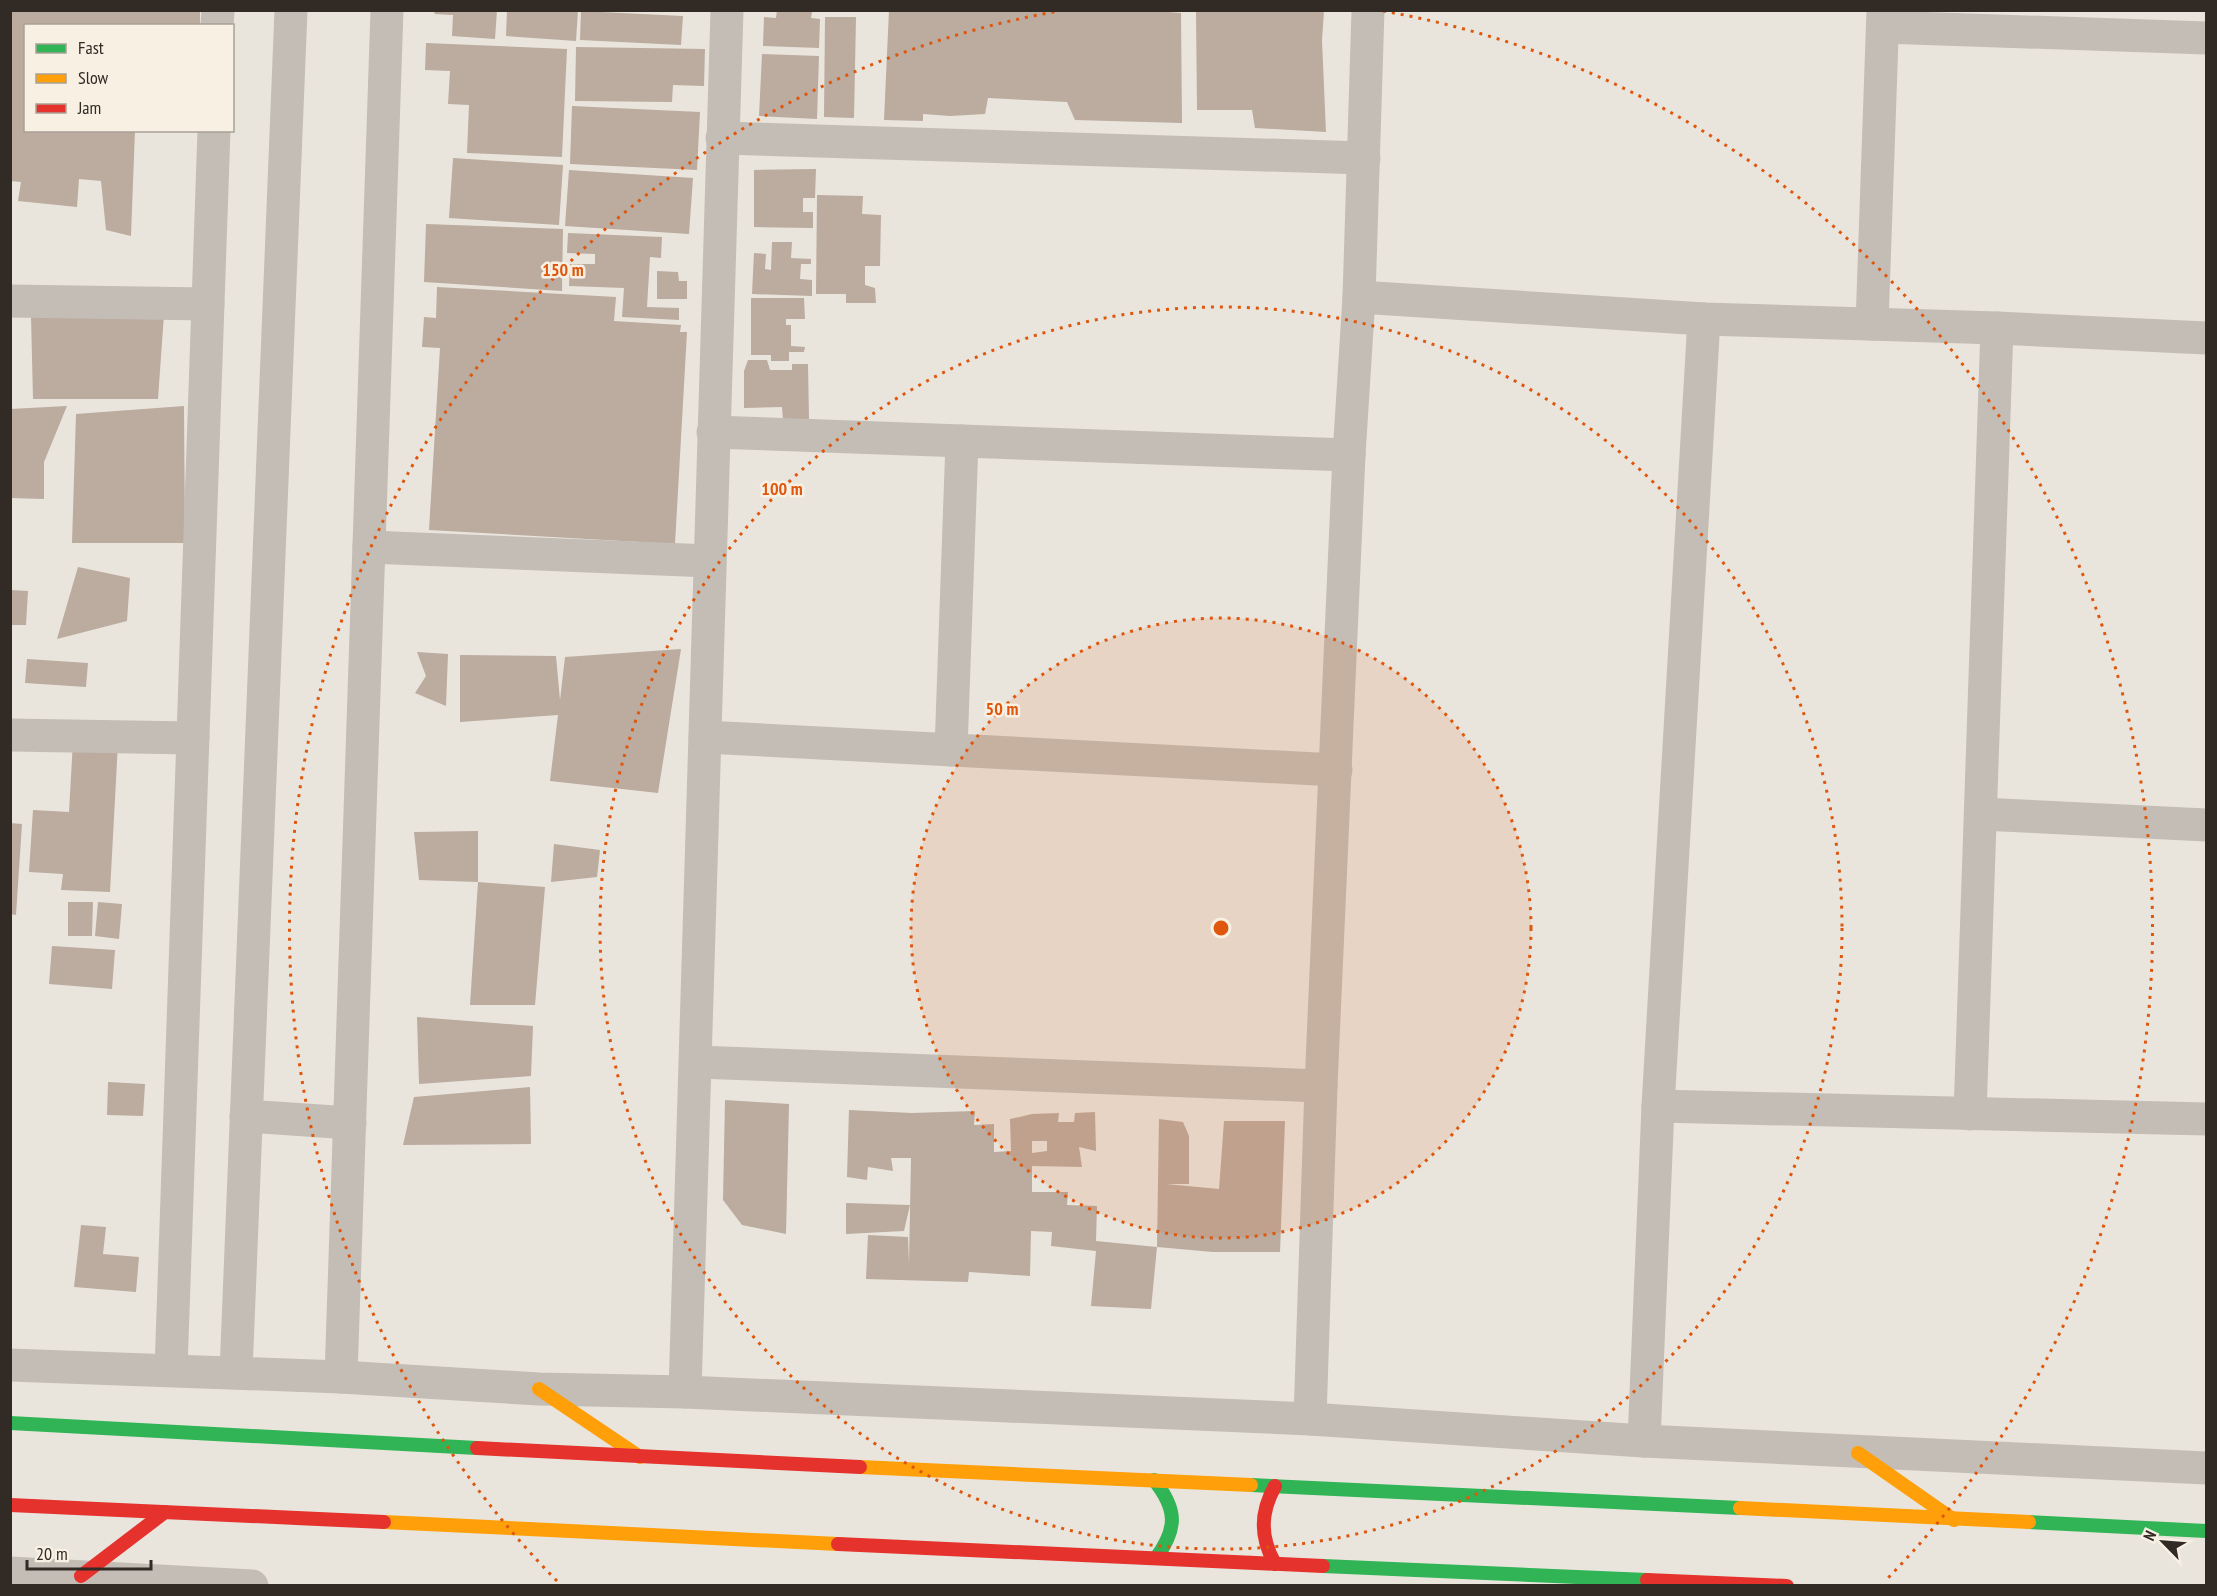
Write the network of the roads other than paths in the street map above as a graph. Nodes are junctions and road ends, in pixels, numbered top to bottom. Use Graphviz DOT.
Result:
graph roads {
  1 [pos="291,10"];
  2 [pos="387,10"];
  3 [pos="727,10"];
  4 [pos="1368,10"];
  5 [pos="1883,19"];
  6 [pos="2206,38"];
  7 [pos="214,132"];
  8 [pos="722,138"];
  9 [pos="1364,158"];
  10 [pos="1359,297"];
  11 [pos="10,301"];
  12 [pos="208,304"];
  13 [pos="1704,319"];
  14 [pos="1872,324"];
  15 [pos="1997,328"];
  16 [pos="2206,338"];
  17 [pos="713,432"];
  18 [pos="962,441"];
  19 [pos="1350,455"];
  20 [pos="369,547"];
  21 [pos="709,561"];
  22 [pos="10,735"];
  23 [pos="705,737"];
  24 [pos="193,738"];
  25 [pos="951,750"];
  26 [pos="1336,770"];
  27 [pos="1981,814"];
  28 [pos="2206,825"];
  29 [pos="697,1062"];
  30 [pos="1321,1086"];
  31 [pos="1658,1106"];
  32 [pos="1970,1114"];
  33 [pos="246,1116"];
  34 [pos="2206,1119"];
  35 [pos="350,1123"];
  36 [pos="10,1365"];
  37 [pos="171,1370"];
  38 [pos="236,1373"];
  39 [pos="341,1377"];
  40 [pos="539,1389"];
  41 [pos="685,1392"];
  42 [pos="1310,1419"];
  43 [pos="10,1423"];
  44 [pos="1644,1441"];
  45 [pos="1858,1453"];
  46 [pos="640,1457"];
  47 [pos="2206,1468"];
  48 [pos="1154,1480"];
  49 [pos="1275,1486"];
  50 [pos="10,1505"];
  51 [pos="165,1512"];
  52 [pos="1954,1520"];
  53 [pos="2206,1531"];
  54 [pos="1156,1558"];
  55 [pos="1275,1564"];
  56 [pos="10,1573"];
  57 [pos="81,1576"];
  58 [pos="1656,1583"];
  59 [pos="252,1586"];
  60 [pos="1786,1586"];
  1 -- 33 [label="street"];
  2 -- 20 [label="street"];
  3 -- 8 [label="street"];
  4 -- 9 [label="street"];
  5 -- 6 [label="street"];
  5 -- 14 [label="street"];
  7 -- 12 [label="street"];
  8 -- 9 [label="street"];
  8 -- 17 [label="street"];
  9 -- 10 [label="street"];
  10 -- 13 [label="street"];
  10 -- 19 [label="street"];
  11 -- 12 [label="street"];
  12 -- 24 [label="street"];
  13 -- 14 [label="street"];
  13 -- 31 [label="street"];
  14 -- 15 [label="street"];
  15 -- 16 [label="street"];
  15 -- 27 [label="street"];
  17 -- 18 [label="street"];
  17 -- 21 [label="street"];
  18 -- 19 [label="street"];
  18 -- 25 [label="street"];
  19 -- 26 [label="street"];
  20 -- 21 [label="street"];
  20 -- 35 [label="street"];
  21 -- 23 [label="street"];
  22 -- 24 [label="street"];
  23 -- 25 [label="street"];
  23 -- 29 [label="street"];
  24 -- 37 [label="street"];
  25 -- 26 [label="street"];
  26 -- 30 [label="street"];
  27 -- 28 [label="street"];
  27 -- 32 [label="street"];
  29 -- 30 [label="street"];
  29 -- 41 [label="street"];
  30 -- 42 [label="street"];
  31 -- 32 [label="street"];
  31 -- 44 [label="street"];
  32 -- 34 [label="street"];
  33 -- 35 [label="street"];
  33 -- 38 [label="street"];
  35 -- 39 [label="street"];
  36 -- 37 [label="street"];
  37 -- 38 [label="street"];
  38 -- 39 [label="street"];
  39 -- 40 [label="street"];
  40 -- 41 [label="street"];
  40 -- 46 [label="main road"];
  41 -- 42 [label="street"];
  42 -- 44 [label="street"];
  43 -- 46 [label="main road"];
  44 -- 45 [label="street"];
  45 -- 47 [label="street"];
  45 -- 52 [label="main road"];
  46 -- 48 [label="main road"];
  48 -- 49 [label="main road"];
  48 -- 54 [label="main road"];
  49 -- 52 [label="main road"];
  49 -- 55 [label="main road"];
  50 -- 51 [label="main road"];
  51 -- 54 [label="main road"];
  51 -- 57 [label="main road"];
  52 -- 53 [label="main road"];
  54 -- 55 [label="main road"];
  55 -- 58 [label="main road"];
  56 -- 57 [label="street"];
  57 -- 59 [label="street"];
  58 -- 60 [label="main road"];
}
